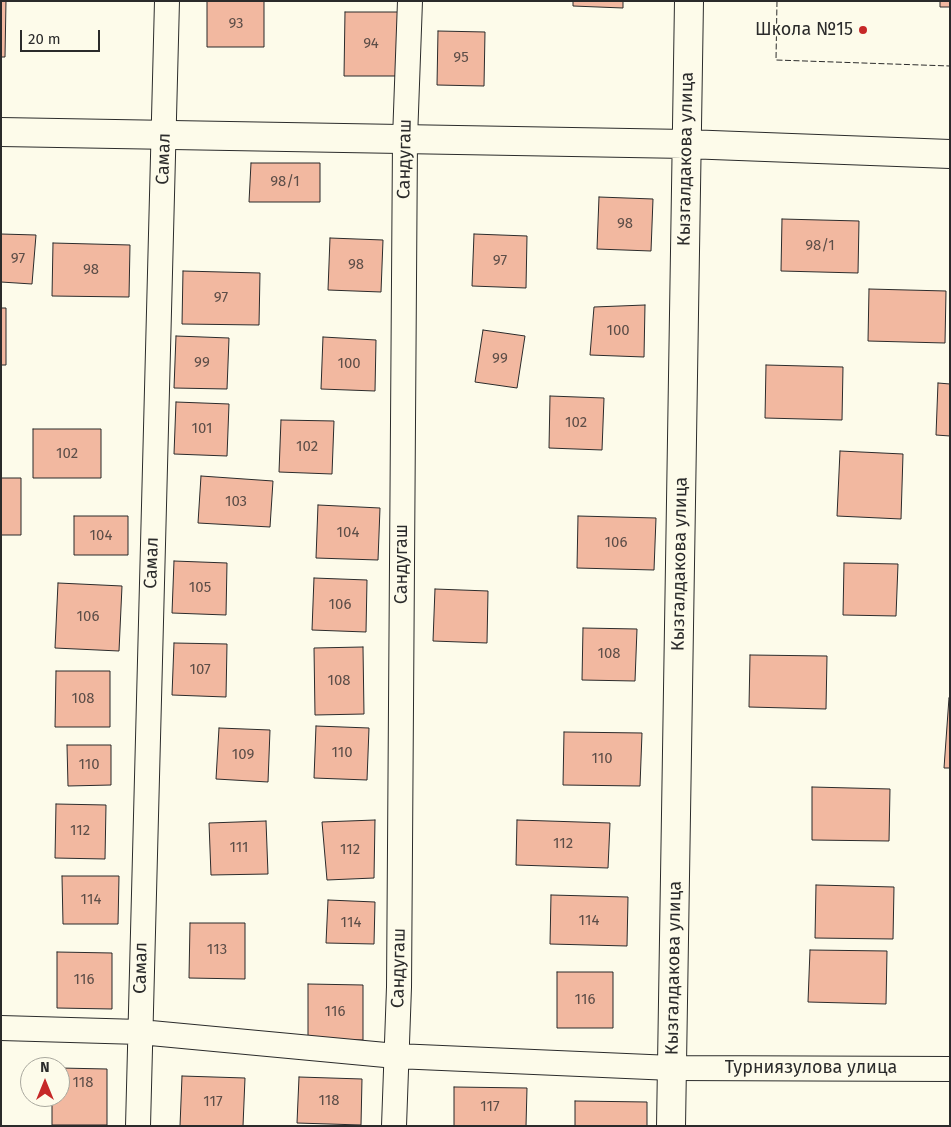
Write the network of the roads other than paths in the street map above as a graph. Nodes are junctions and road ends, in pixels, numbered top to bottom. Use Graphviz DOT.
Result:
graph roads {
  1 [pos="167,1"];
  2 [pos="410,1"];
  3 [pos="689,1"];
  4 [pos="1,132"];
  5 [pos="164,135"];
  6 [pos="405,139"];
  7 [pos="686,144"];
  8 [pos="950,154"];
  9 [pos="1,1028"];
  10 [pos="140,1032"];
  11 [pos="396,1056"];
  12 [pos="672,1068"];
  13 [pos="950,1069"];
  14 [pos="138,1126"];
  15 [pos="394,1126"];
  16 [pos="670,1126"];
  1 -- 5 [label="street, Самал"];
  2 -- 6 [label="street, Сандугаш"];
  3 -- 7 [label="street, Кызгалдакова улица"];
  4 -- 5 [label="street"];
  5 -- 6 [label="street"];
  5 -- 10 [label="street, Самал"];
  6 -- 7 [label="street"];
  6 -- 11 [label="street, Сандугаш"];
  7 -- 8 [label="street"];
  7 -- 12 [label="street, Кызгалдакова улица"];
  9 -- 10 [label="street, Турниязулова улица"];
  10 -- 11 [label="street, Турниязулова улица"];
  10 -- 14 [label="street, Самал"];
  11 -- 12 [label="street, Турниязулова улица"];
  11 -- 15 [label="street, Сандугаш"];
  12 -- 13 [label="street, Турниязулова улица"];
  12 -- 16 [label="street, Кызгалдакова улица"];
}
